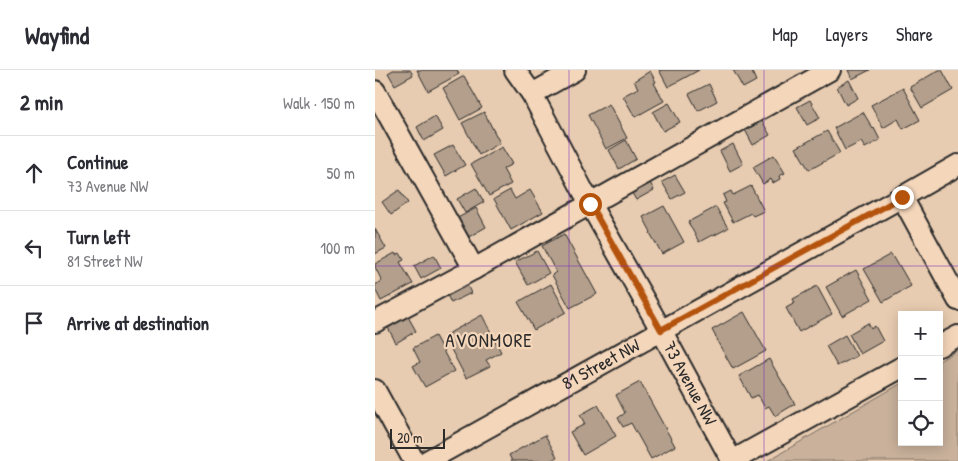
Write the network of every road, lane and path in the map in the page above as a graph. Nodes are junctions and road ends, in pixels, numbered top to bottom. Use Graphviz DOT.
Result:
graph roads {
  1 [pos="515,70"];
  2 [pos="575,70"];
  3 [pos="830,70"];
  4 [pos="375,92"];
  5 [pos="532,94"];
  6 [pos="958,164"];
  7 [pos="902,197"];
  8 [pos="590,204"];
  9 [pos="474,269"];
  10 [pos="958,300"];
  11 [pos="375,322"];
  12 [pos="661,330"];
  13 [pos="958,336"];
  14 [pos="943,344"];
  15 [pos="898,369"];
  16 [pos="375,390"];
  17 [pos="414,461"];
  18 [pos="427,461"];
  19 [pos="732,461"];
  1 -- 5 [label="street, 73 Avenue NW"];
  2 -- 5 [label="street"];
  3 -- 8 [label="street"];
  4 -- 9 [label="street"];
  5 -- 8 [label="street, 73 Avenue NW"];
  6 -- 7 [label="street, 81 Street NW"];
  7 -- 10 [label="street"];
  7 -- 12 [label="street, 81 Street NW"];
  8 -- 9 [label="street"];
  8 -- 12 [label="street, 73 Avenue NW"];
  9 -- 11 [label="street"];
  12 -- 18 [label="street, 81 Street NW"];
  12 -- 19 [label="street, 73 Avenue NW"];
  13 -- 14 [label="street"];
  15 -- 19 [label="street"];
  16 -- 17 [label="street"];
}
